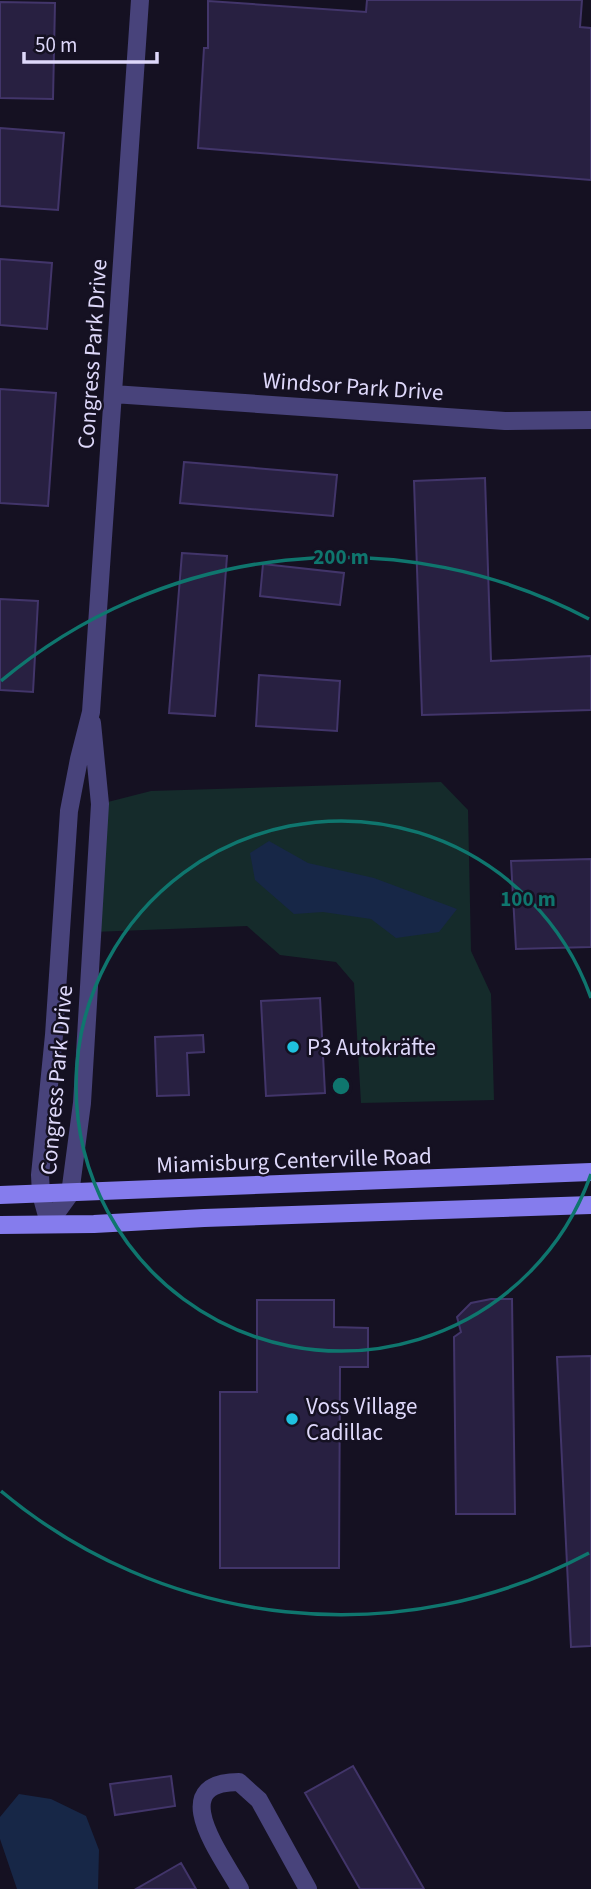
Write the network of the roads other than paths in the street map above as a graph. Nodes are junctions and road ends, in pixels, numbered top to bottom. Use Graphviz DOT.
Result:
graph roads {
  1 [pos="140,0"];
  2 [pos="113,394"];
  3 [pos="591,420"];
  4 [pos="91,712"];
  5 [pos="591,1172"];
  6 [pos="379,1180"];
  7 [pos="41,1194"];
  8 [pos="71,1194"];
  9 [pos="0,1195"];
  10 [pos="591,1205"];
  11 [pos="379,1211"];
  12 [pos="49,1223"];
  13 [pos="0,1225"];
  14 [pos="240,1889"];
  15 [pos="308,1889"];
  1 -- 2 [label="street, Congress Park Drive"];
  2 -- 3 [label="street, Windsor Park Drive"];
  2 -- 4 [label="street, Congress Park Drive"];
  4 -- 7 [label="street, Congress Park Drive"];
  4 -- 8 [label="street, Congress Park Drive"];
  5 -- 6 [label="main road, Miamisburg Centerville Road"];
  6 -- 8 [label="main road, Miamisburg Centerville Road"];
  6 -- 11 [label="main road"];
  7 -- 8 [label="main road, Miamisburg Centerville Road"];
  7 -- 9 [label="main road, Miamisburg Centerville Road"];
  7 -- 12 [label="street, Congress Park Drive"];
  8 -- 12 [label="street, Congress Park Drive"];
  10 -- 11 [label="main road"];
  11 -- 12 [label="main road"];
  12 -- 13 [label="main road"];
  14 -- 15 [label="street"];
}
